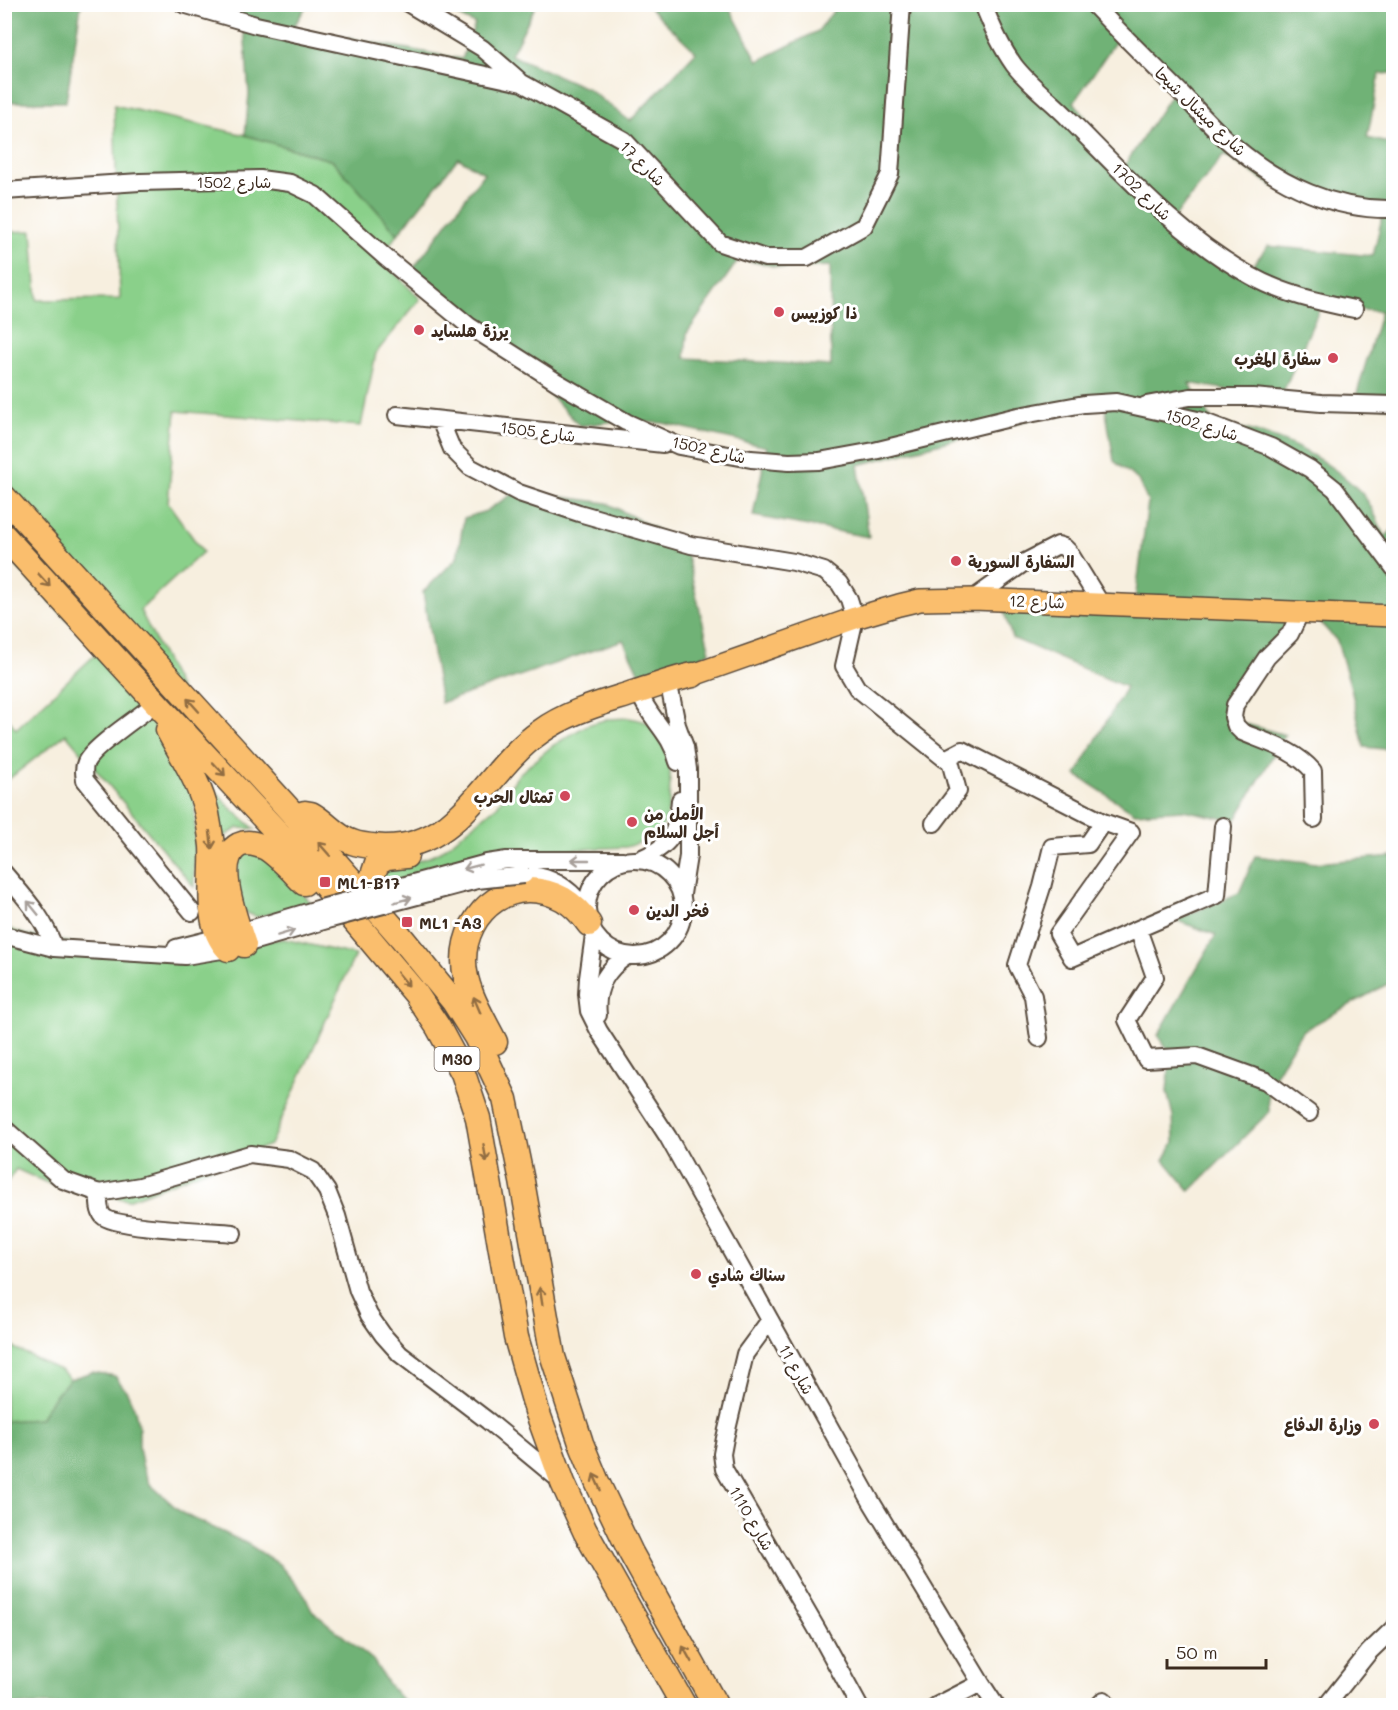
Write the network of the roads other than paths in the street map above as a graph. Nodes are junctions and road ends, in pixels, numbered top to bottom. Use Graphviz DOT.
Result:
graph roads {
  1 [pos="183,4"];
  2 [pos="409,4"];
  3 [pos="902,4"];
  4 [pos="983,4"];
  5 [pos="1093,4"];
  6 [pos="522,83"];
  7 [pos="4,190"];
  8 [pos="1394,209"];
  9 [pos="1354,309"];
  10 [pos="1394,405"];
  11 [pos="1140,407"];
  12 [pos="397,415"];
  13 [pos="440,420"];
  14 [pos="679,446"];
  15 [pos="4,497"];
  16 [pos="4,537"];
  17 [pos="1394,568"];
  18 [pos="974,599"];
  19 [pos="1101,604"];
  20 [pos="1301,611"];
  21 [pos="1394,616"];
  22 [pos="855,618"];
  23 [pos="693,675"];
  24 [pos="668,686"];
  25 [pos="640,697"];
  26 [pos="158,706"];
  27 [pos="949,757"];
  28 [pos="295,816"];
  29 [pos="1314,819"];
  30 [pos="1103,822"];
  31 [pos="934,823"];
  32 [pos="1223,826"];
  33 [pos="634,860"];
  34 [pos="527,868"];
  35 [pos="4,873"];
  36 [pos="682,894"];
  37 [pos="372,904"];
  38 [pos="192,912"];
  39 [pos="590,926"];
  40 [pos="1138,928"];
  41 [pos="4,935"];
  42 [pos="233,941"];
  43 [pos="54,948"];
  44 [pos="382,953"];
  45 [pos="627,956"];
  46 [pos="599,1031"];
  47 [pos="1039,1038"];
  48 [pos="505,1099"];
  49 [pos="1309,1113"];
  50 [pos="4,1128"];
  51 [pos="99,1193"];
  52 [pos="233,1233"];
  53 [pos="770,1320"];
  54 [pos="563,1483"];
  55 [pos="1394,1628"];
  56 [pos="981,1683"];
  57 [pos="684,1706"];
  58 [pos="716,1706"];
  59 [pos="859,1706"];
  60 [pos="936,1706"];
  61 [pos="996,1706"];
  62 [pos="1326,1706"];
  1 -- 6 [label="street, شارع 17"];
  2 -- 6 [label="street"];
  3 -- 6 [label="street, شارع 17"];
  4 -- 9 [label="street, شارع 1702"];
  5 -- 8 [label="street, شارع ميشال شيحا"];
  7 -- 14 [label="street, شارع 1502"];
  10 -- 11 [label="street"];
  11 -- 14 [label="street, شارع 1502"];
  11 -- 17 [label="street, شارع 1502"];
  12 -- 13 [label="street, شارع 1505"];
  13 -- 14 [label="street, شارع 1505"];
  13 -- 22 [label="street"];
  28 -- 15 [label="highway, M30, one-way"];
  16 -- 26 [label="highway, M30, one-way"];
  18 -- 19 [label="main road, شارع 12"];
  18 -- 19 [label="street"];
  18 -- 22 [label="main road, شارع 12"];
  19 -- 20 [label="main road, شارع 12"];
  20 -- 21 [label="main road, شارع 12"];
  20 -- 29 [label="street"];
  22 -- 23 [label="main road, شارع 12"];
  22 -- 27 [label="street"];
  23 -- 24 [label="highway"];
  24 -- 25 [label="highway"];
  24 -- 36 [label="street"];
  25 -- 28 [label="highway"];
  25 -- 33 [label="street"];
  25 -- 37 [label="highway"];
  26 -- 38 [label="street"];
  26 -- 42 [label="highway, one-way"];
  26 -- 44 [label="highway, M30, one-way"];
  27 -- 30 [label="street"];
  27 -- 31 [label="street"];
  37 -- 28 [label="highway, M30, one-way"];
  30 -- 40 [label="street"];
  30 -- 47 [label="street"];
  32 -- 40 [label="street"];
  33 -- 34 [label="street, one-way"];
  33 -- 36 [label="street"];
  33 -- 39 [label="street"];
  34 -- 39 [label="street"];
  34 -- 42 [label="street, bridge"];
  43 -- 35 [label="street, one-way"];
  36 -- 45 [label="street"];
  37 -- 48 [label="highway, M30"];
  39 -- 45 [label="street"];
  39 -- 46 [label="street, شارع 11"];
  48 -- 39 [label="highway, one-way"];
  40 -- 49 [label="street"];
  41 -- 43 [label="street"];
  42 -- 43 [label="street"];
  42 -- 44 [label="highway"];
  44 -- 54 [label="highway, M30, one-way"];
  45 -- 46 [label="street, شارع 11"];
  46 -- 53 [label="street, شارع 11"];
  58 -- 48 [label="highway, M30, one-way"];
  50 -- 51 [label="street"];
  51 -- 52 [label="street"];
  51 -- 54 [label="street"];
  53 -- 56 [label="street, شارع 11"];
  53 -- 59 [label="street, شارع 1110"];
  54 -- 57 [label="highway, M30"];
  55 -- 62 [label="street"];
  56 -- 60 [label="street"];
  56 -- 61 [label="street, شارع 11"];
}
